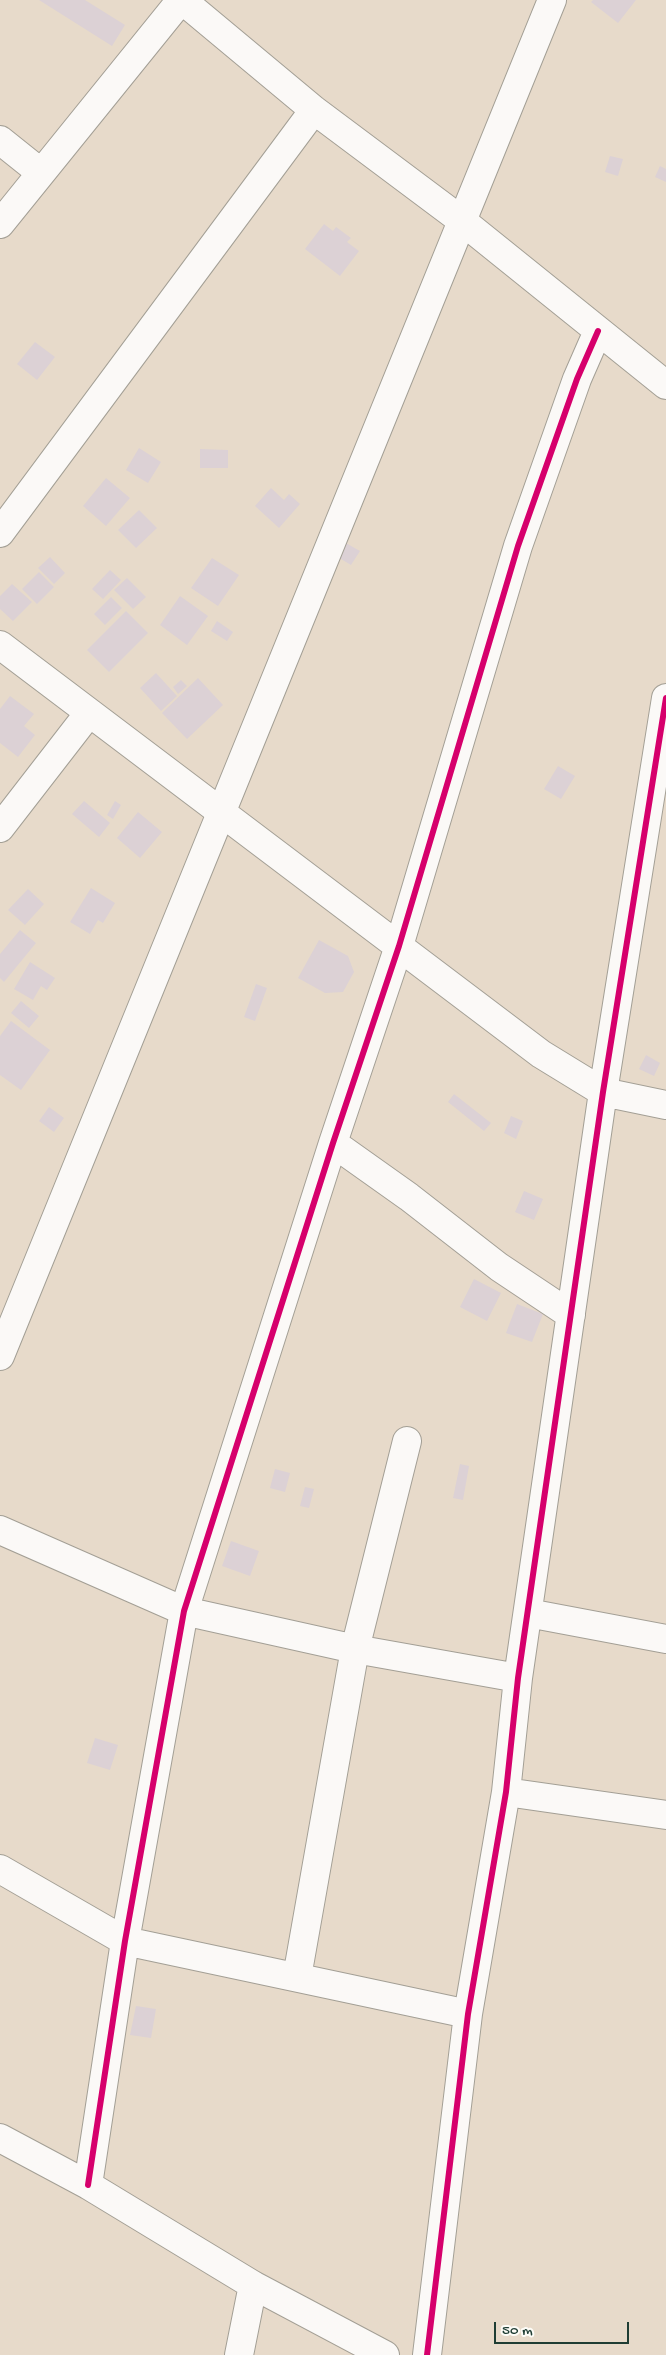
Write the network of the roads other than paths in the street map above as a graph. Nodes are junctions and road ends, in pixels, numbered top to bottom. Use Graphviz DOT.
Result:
graph roads {
  1 [pos="182,0"];
  2 [pos="547,2"];
  3 [pos="314,110"];
  4 [pos="0,140"];
  5 [pos="40,172"];
  6 [pos="461,220"];
  7 [pos="0,224"];
  8 [pos="598,331"];
  9 [pos="666,385"];
  10 [pos="0,533"];
  11 [pos="0,645"];
  12 [pos="666,698"];
  13 [pos="89,713"];
  14 [pos="660,771"];
  15 [pos="222,811"];
  16 [pos="1,824"];
  17 [pos="399,946"];
  18 [pos="603,1092"];
  19 [pos="666,1104"];
  20 [pos="333,1143"];
  21 [pos="571,1315"];
  22 [pos="0,1356"];
  23 [pos="407,1440"];
  24 [pos="0,1530"];
  25 [pos="184,1611"];
  26 [pos="528,1613"];
  27 [pos="666,1639"];
  28 [pos="355,1649"];
  29 [pos="518,1678"];
  30 [pos="506,1792"];
  31 [pos="666,1815"];
  32 [pos="0,1869"];
  33 [pos="125,1940"];
  34 [pos="297,1977"];
  35 [pos="468,2014"];
  36 [pos="0,2138"];
  37 [pos="88,2185"];
  38 [pos="253,2285"];
  39 [pos="238,2355"];
  40 [pos="385,2355"];
  41 [pos="427,2355"];
  1 -- 3 [label="street"];
  1 -- 5 [label="street"];
  2 -- 6 [label="street"];
  3 -- 6 [label="street"];
  3 -- 10 [label="street"];
  4 -- 5 [label="street"];
  5 -- 7 [label="street"];
  6 -- 8 [label="street"];
  6 -- 15 [label="street"];
  8 -- 9 [label="street"];
  8 -- 17 [label="street"];
  11 -- 13 [label="street"];
  12 -- 14 [label="street"];
  13 -- 15 [label="street"];
  13 -- 16 [label="street"];
  14 -- 18 [label="street"];
  15 -- 17 [label="street"];
  15 -- 22 [label="street"];
  17 -- 18 [label="street"];
  17 -- 20 [label="street"];
  18 -- 19 [label="street"];
  18 -- 21 [label="street"];
  20 -- 21 [label="street"];
  20 -- 25 [label="street"];
  21 -- 26 [label="street"];
  23 -- 28 [label="street"];
  24 -- 25 [label="street"];
  25 -- 28 [label="street"];
  25 -- 33 [label="street"];
  26 -- 27 [label="street"];
  26 -- 29 [label="street"];
  28 -- 29 [label="street"];
  28 -- 34 [label="street"];
  29 -- 30 [label="street"];
  30 -- 31 [label="street"];
  30 -- 35 [label="street"];
  32 -- 33 [label="street"];
  33 -- 34 [label="street"];
  33 -- 37 [label="street"];
  34 -- 35 [label="street"];
  35 -- 41 [label="street"];
  36 -- 37 [label="street"];
  37 -- 38 [label="street"];
  38 -- 39 [label="street"];
  38 -- 40 [label="street"];
}
